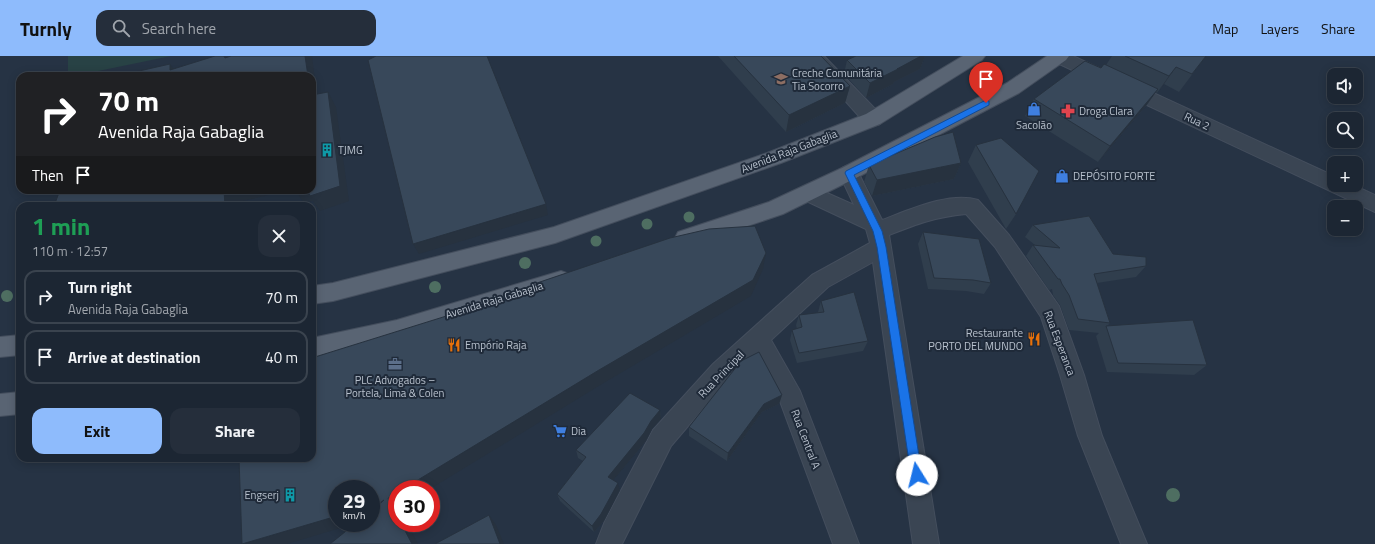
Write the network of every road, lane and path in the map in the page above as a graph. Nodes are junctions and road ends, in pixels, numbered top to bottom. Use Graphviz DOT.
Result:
graph roads {
  1 [pos="814,56"];
  2 [pos="976,56"];
  3 [pos="1060,56"];
  4 [pos="873,119"];
  5 [pos="849,173"];
  6 [pos="1327,182"];
  7 [pos="809,192"];
  8 [pos="1349,192"];
  9 [pos="1375,204"];
  10 [pos="877,234"];
  11 [pos="667,244"];
  12 [pos="576,275"];
  13 [pos="316,294"];
  14 [pos="757,338"];
  15 [pos="16,345"];
  16 [pos="0,347"];
  17 [pos="316,347"];
  18 [pos="16,403"];
  19 [pos="0,405"];
  20 [pos="609,544"];
  21 [pos="846,544"];
  22 [pos="926,544"];
  23 [pos="1134,544"];
  1 -- 4 [label="street"];
  2 -- 4 [label="main road, Avenida Raja Gabaglia"];
  3 -- 5 [label="main road"];
  3 -- 6 [label="street, Rua 2"];
  4 -- 13 [label="main road, Avenida Raja Gabaglia"];
  5 -- 7 [label="main road"];
  5 -- 10 [label="street"];
  7 -- 10 [label="street"];
  7 -- 11 [label="main road"];
  8 -- 9 [label="street, Rua 2"];
  10 -- 14 [label="street, Rua Principal"];
  10 -- 22 [label="street"];
  10 -- 23 [label="street, Rua Esperanca"];
  12 -- 17 [label="main road, Avenida Raja Gabaglia"];
  14 -- 20 [label="street, Rua Principal"];
  14 -- 21 [label="street, Rua Central A"];
  15 -- 16 [label="main road"];
  18 -- 19 [label="main road"];
}
